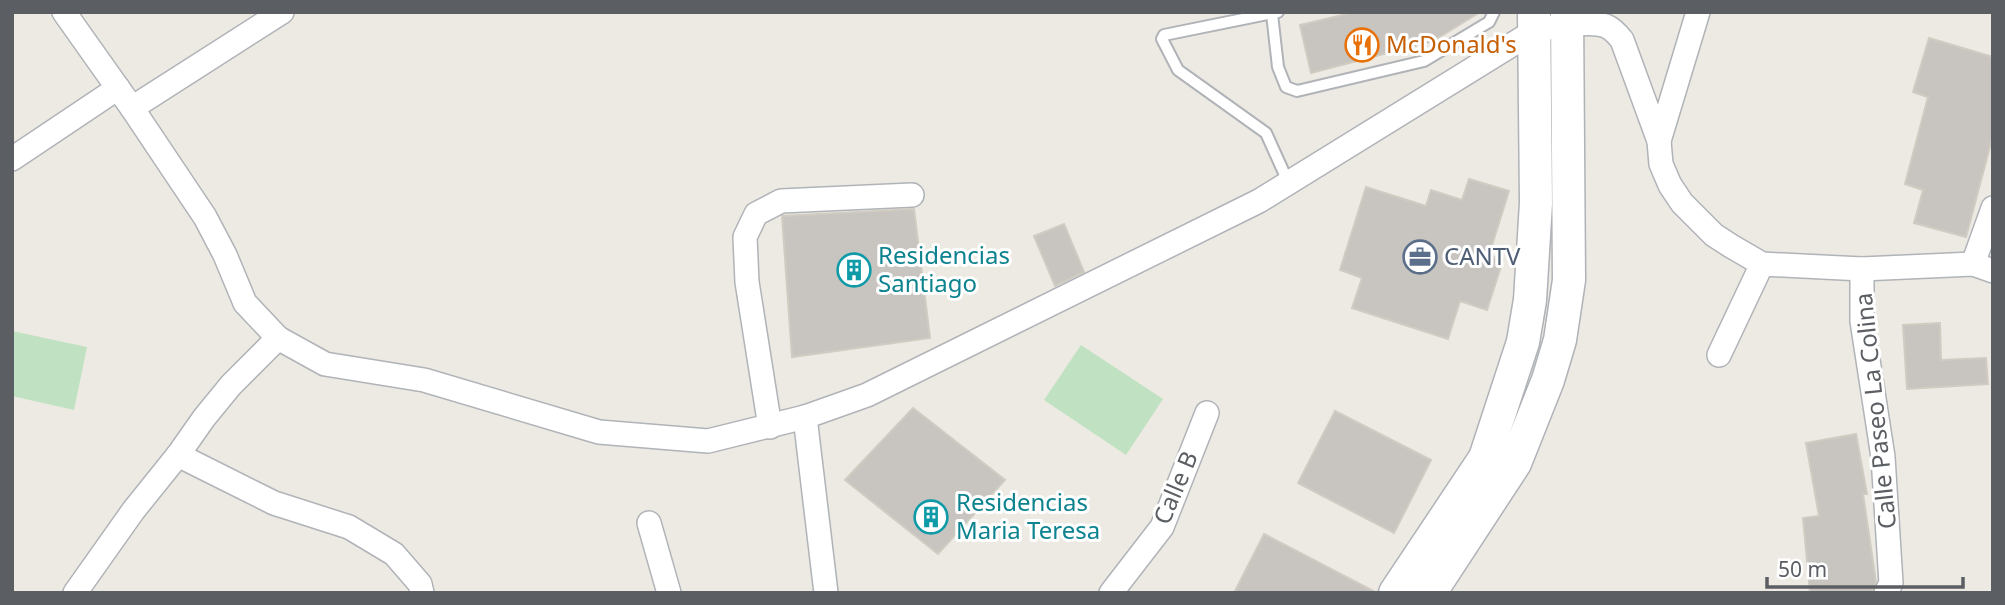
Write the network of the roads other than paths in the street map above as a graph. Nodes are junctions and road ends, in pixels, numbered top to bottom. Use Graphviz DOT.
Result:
graph roads {
  1 [pos="64,12"];
  2 [pos="282,12"];
  3 [pos="1494,12"];
  4 [pos="1698,12"];
  5 [pos="1275,13"];
  6 [pos="1567,18"];
  7 [pos="1534,21"];
  8 [pos="118,88"];
  9 [pos="132,108"];
  10 [pos="1659,141"];
  11 [pos="12,159"];
  12 [pos="1289,184"];
  13 [pos="912,195"];
  14 [pos="1993,208"];
  15 [pos="1762,264"];
  16 [pos="1983,268"];
  17 [pos="1862,269"];
  18 [pos="278,338"];
  19 [pos="1719,355"];
  20 [pos="1207,412"];
  21 [pos="805,417"];
  22 [pos="770,427"];
  23 [pos="178,455"];
  24 [pos="649,523"];
  25 [pos="75,593"];
  26 [pos="422,593"];
  27 [pos="669,593"];
  28 [pos="826,593"];
  29 [pos="1111,593"];
  30 [pos="1395,593"];
  31 [pos="1430,593"];
  32 [pos="1886,593"];
  1 -- 8 [label="street"];
  2 -- 9 [label="street"];
  3 -- 5 [label="lane"];
  4 -- 10 [label="street"];
  5 -- 12 [label="lane"];
  6 -- 7 [label="street"];
  6 -- 10 [label="street"];
  6 -- 31 [label="main road"];
  7 -- 12 [label="street"];
  7 -- 30 [label="main road"];
  8 -- 9 [label="street"];
  8 -- 11 [label="street"];
  9 -- 18 [label="street"];
  10 -- 15 [label="street"];
  12 -- 21 [label="street"];
  13 -- 22 [label="street"];
  14 -- 16 [label="street"];
  15 -- 17 [label="street"];
  15 -- 19 [label="street"];
  16 -- 17 [label="street"];
  17 -- 32 [label="street, Calle Paseo La Colina"];
  18 -- 22 [label="street"];
  18 -- 23 [label="street"];
  20 -- 29 [label="street, Calle B"];
  21 -- 22 [label="street"];
  21 -- 28 [label="street"];
  23 -- 25 [label="street"];
  23 -- 26 [label="street"];
  24 -- 27 [label="street"];
}
